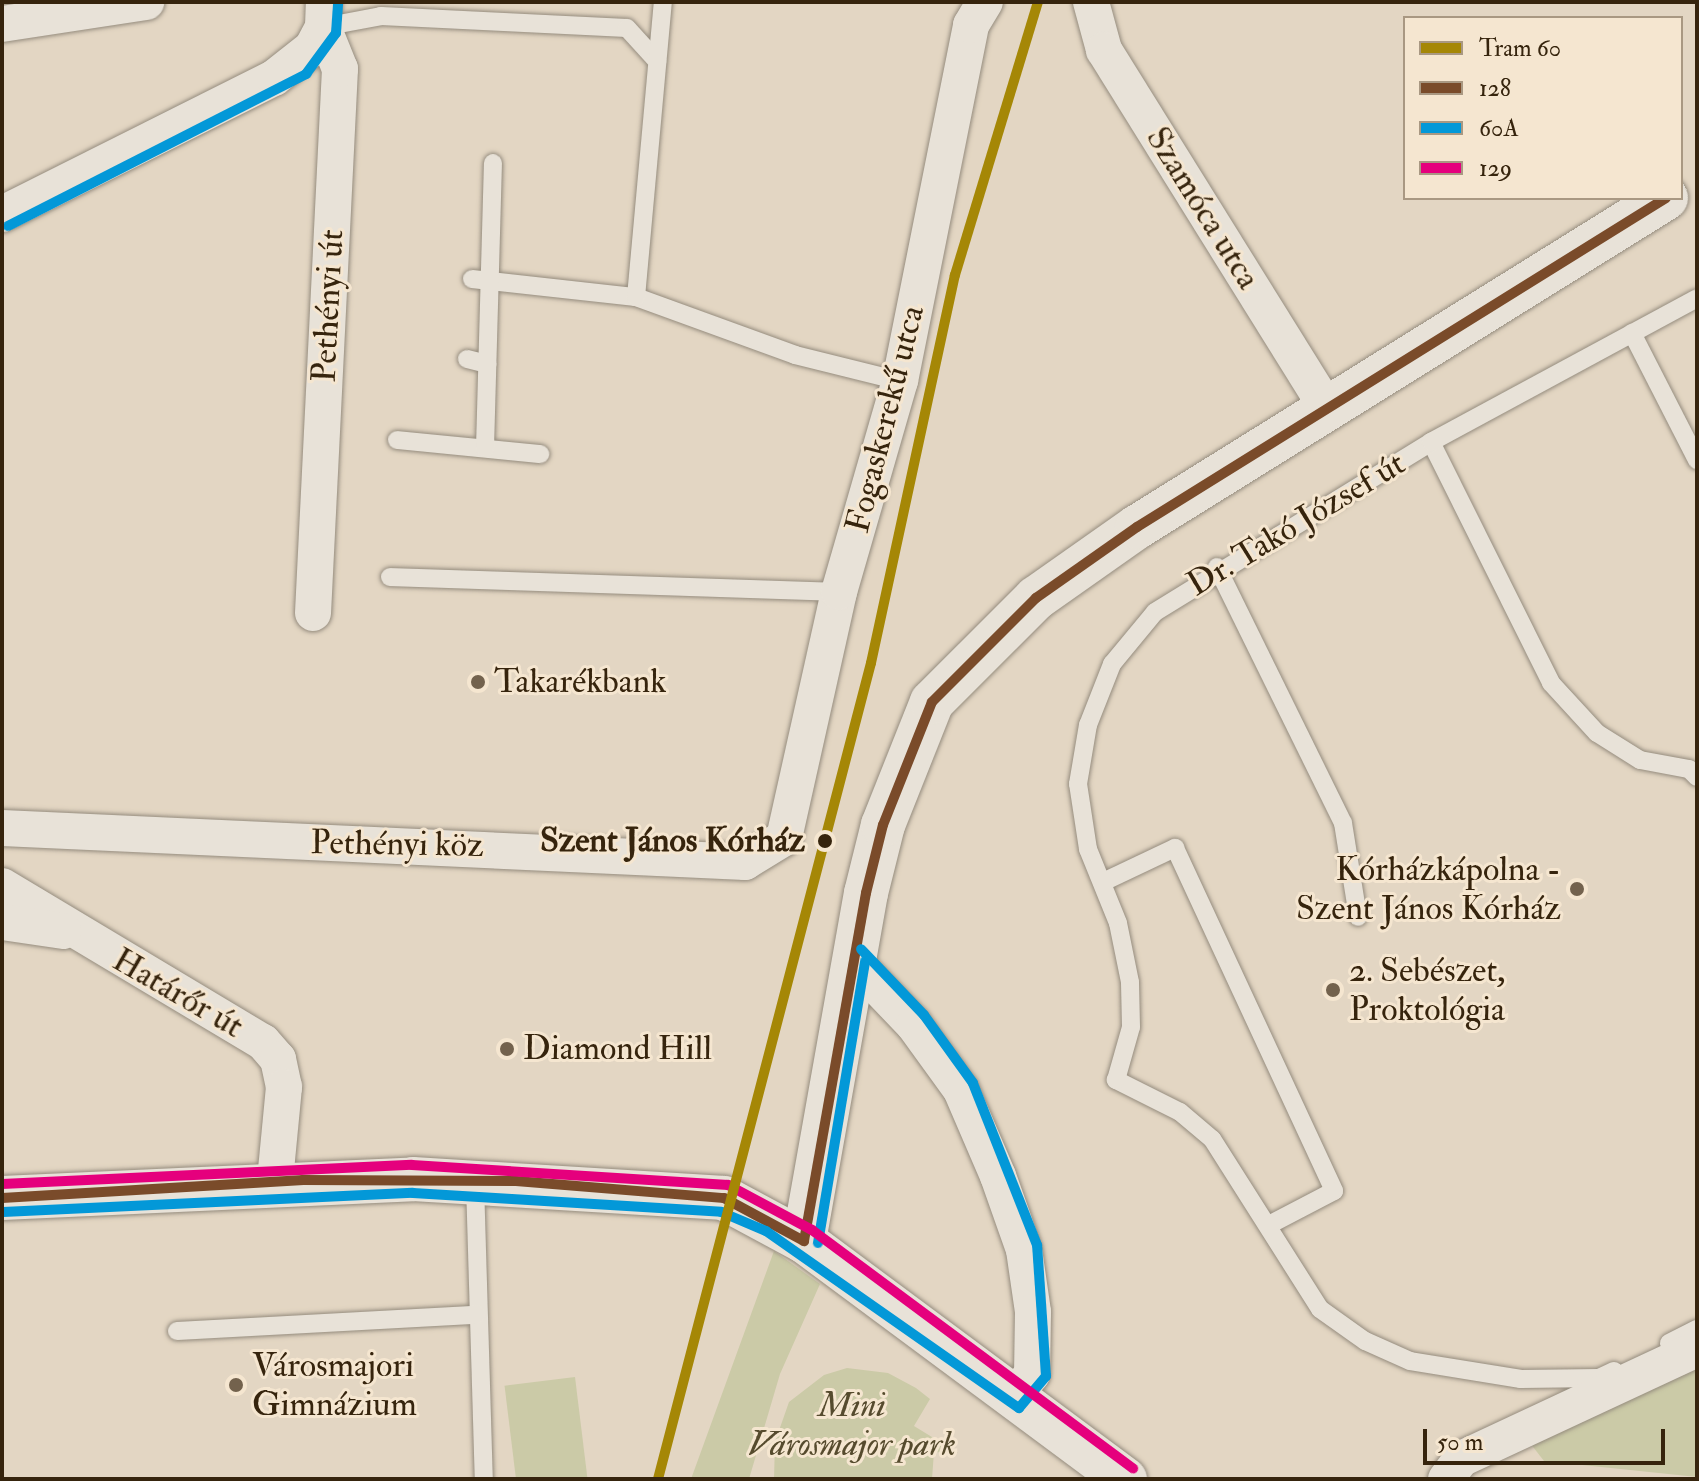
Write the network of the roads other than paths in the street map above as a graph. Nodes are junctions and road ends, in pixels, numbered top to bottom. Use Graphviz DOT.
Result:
graph roads {
  1 [pos="146,2"];
  2 [pos="663,2"];
  3 [pos="985,2"];
  4 [pos="1091,2"];
  5 [pos="320,10"];
  6 [pos="2,24"];
  7 [pos="657,61"];
  8 [pos="493,163"];
  9 [pos="1663,200"];
  10 [pos="2,214"];
  11 [pos="481,280"];
  12 [pos="636,297"];
  13 [pos="1697,298"];
  14 [pos="1632,333"];
  15 [pos="467,359"];
  16 [pos="487,364"];
  17 [pos="900,381"];
  18 [pos="1327,408"];
  19 [pos="397,440"];
  20 [pos="1431,442"];
  21 [pos="485,448"];
  22 [pos="540,454"];
  23 [pos="1697,460"];
  24 [pos="1217,567"];
  25 [pos="390,577"];
  26 [pos="839,592"];
  27 [pos="313,613"];
  28 [pos="1697,777"];
  29 [pos="2,828"];
  30 [pos="784,838"];
  31 [pos="1103,882"];
  32 [pos="2,886"];
  33 [pos="1358,917"];
  34 [pos="2,922"];
  35 [pos="73,933"];
  36 [pos="851,959"];
  37 [pos="476,1180"];
  38 [pos="275,1181"];
  39 [pos="2,1198"];
  40 [pos="1269,1225"];
  41 [pos="804,1241"];
  42 [pos="477,1315"];
  43 [pos="1697,1329"];
  44 [pos="177,1331"];
  45 [pos="1697,1349"];
  46 [pos="1015,1395"];
  47 [pos="484,1479"];
  48 [pos="1125,1479"];
  49 [pos="1446,1479"];
  1 -- 6 [label="street"];
  2 -- 7 [label="lane"];
  3 -- 17 [label="street, Fogaskerekű utca"];
  4 -- 18 [label="street, Szamóca utca"];
  5 -- 7 [label="lane"];
  5 -- 10 [label="street"];
  5 -- 27 [label="street, Pethényi út"];
  7 -- 12 [label="lane"];
  8 -- 11 [label="lane"];
  9 -- 18 [label="street"];
  11 -- 12 [label="lane"];
  11 -- 16 [label="lane"];
  12 -- 17 [label="lane"];
  13 -- 14 [label="lane, Dr. Takó József út"];
  14 -- 20 [label="lane, Dr. Takó József út"];
  14 -- 23 [label="lane"];
  15 -- 16 [label="lane"];
  16 -- 21 [label="lane"];
  17 -- 26 [label="street, Fogaskerekű utca"];
  18 -- 36 [label="street"];
  19 -- 21 [label="lane"];
  20 -- 24 [label="lane, Dr. Takó József út"];
  20 -- 28 [label="lane"];
  21 -- 22 [label="lane"];
  24 -- 31 [label="lane, Dr. Takó József út"];
  24 -- 33 [label="lane"];
  25 -- 26 [label="lane"];
  26 -- 30 [label="street, Fogaskerekű utca"];
  29 -- 30 [label="street, Pethényi köz"];
  31 -- 40 [label="lane, Dr. Takó József út"];
  31 -- 40 [label="lane"];
  32 -- 35 [label="street, Határőr út"];
  34 -- 35 [label="street, Határőr út"];
  35 -- 38 [label="street, Határőr út"];
  36 -- 41 [label="street"];
  36 -- 46 [label="street"];
  37 -- 38 [label="street"];
  37 -- 41 [label="street"];
  37 -- 42 [label="lane"];
  38 -- 39 [label="street"];
  40 -- 43 [label="lane"];
  41 -- 46 [label="street"];
  42 -- 44 [label="lane"];
  42 -- 47 [label="lane"];
  45 -- 49 [label="street"];
  46 -- 48 [label="street"];
}
